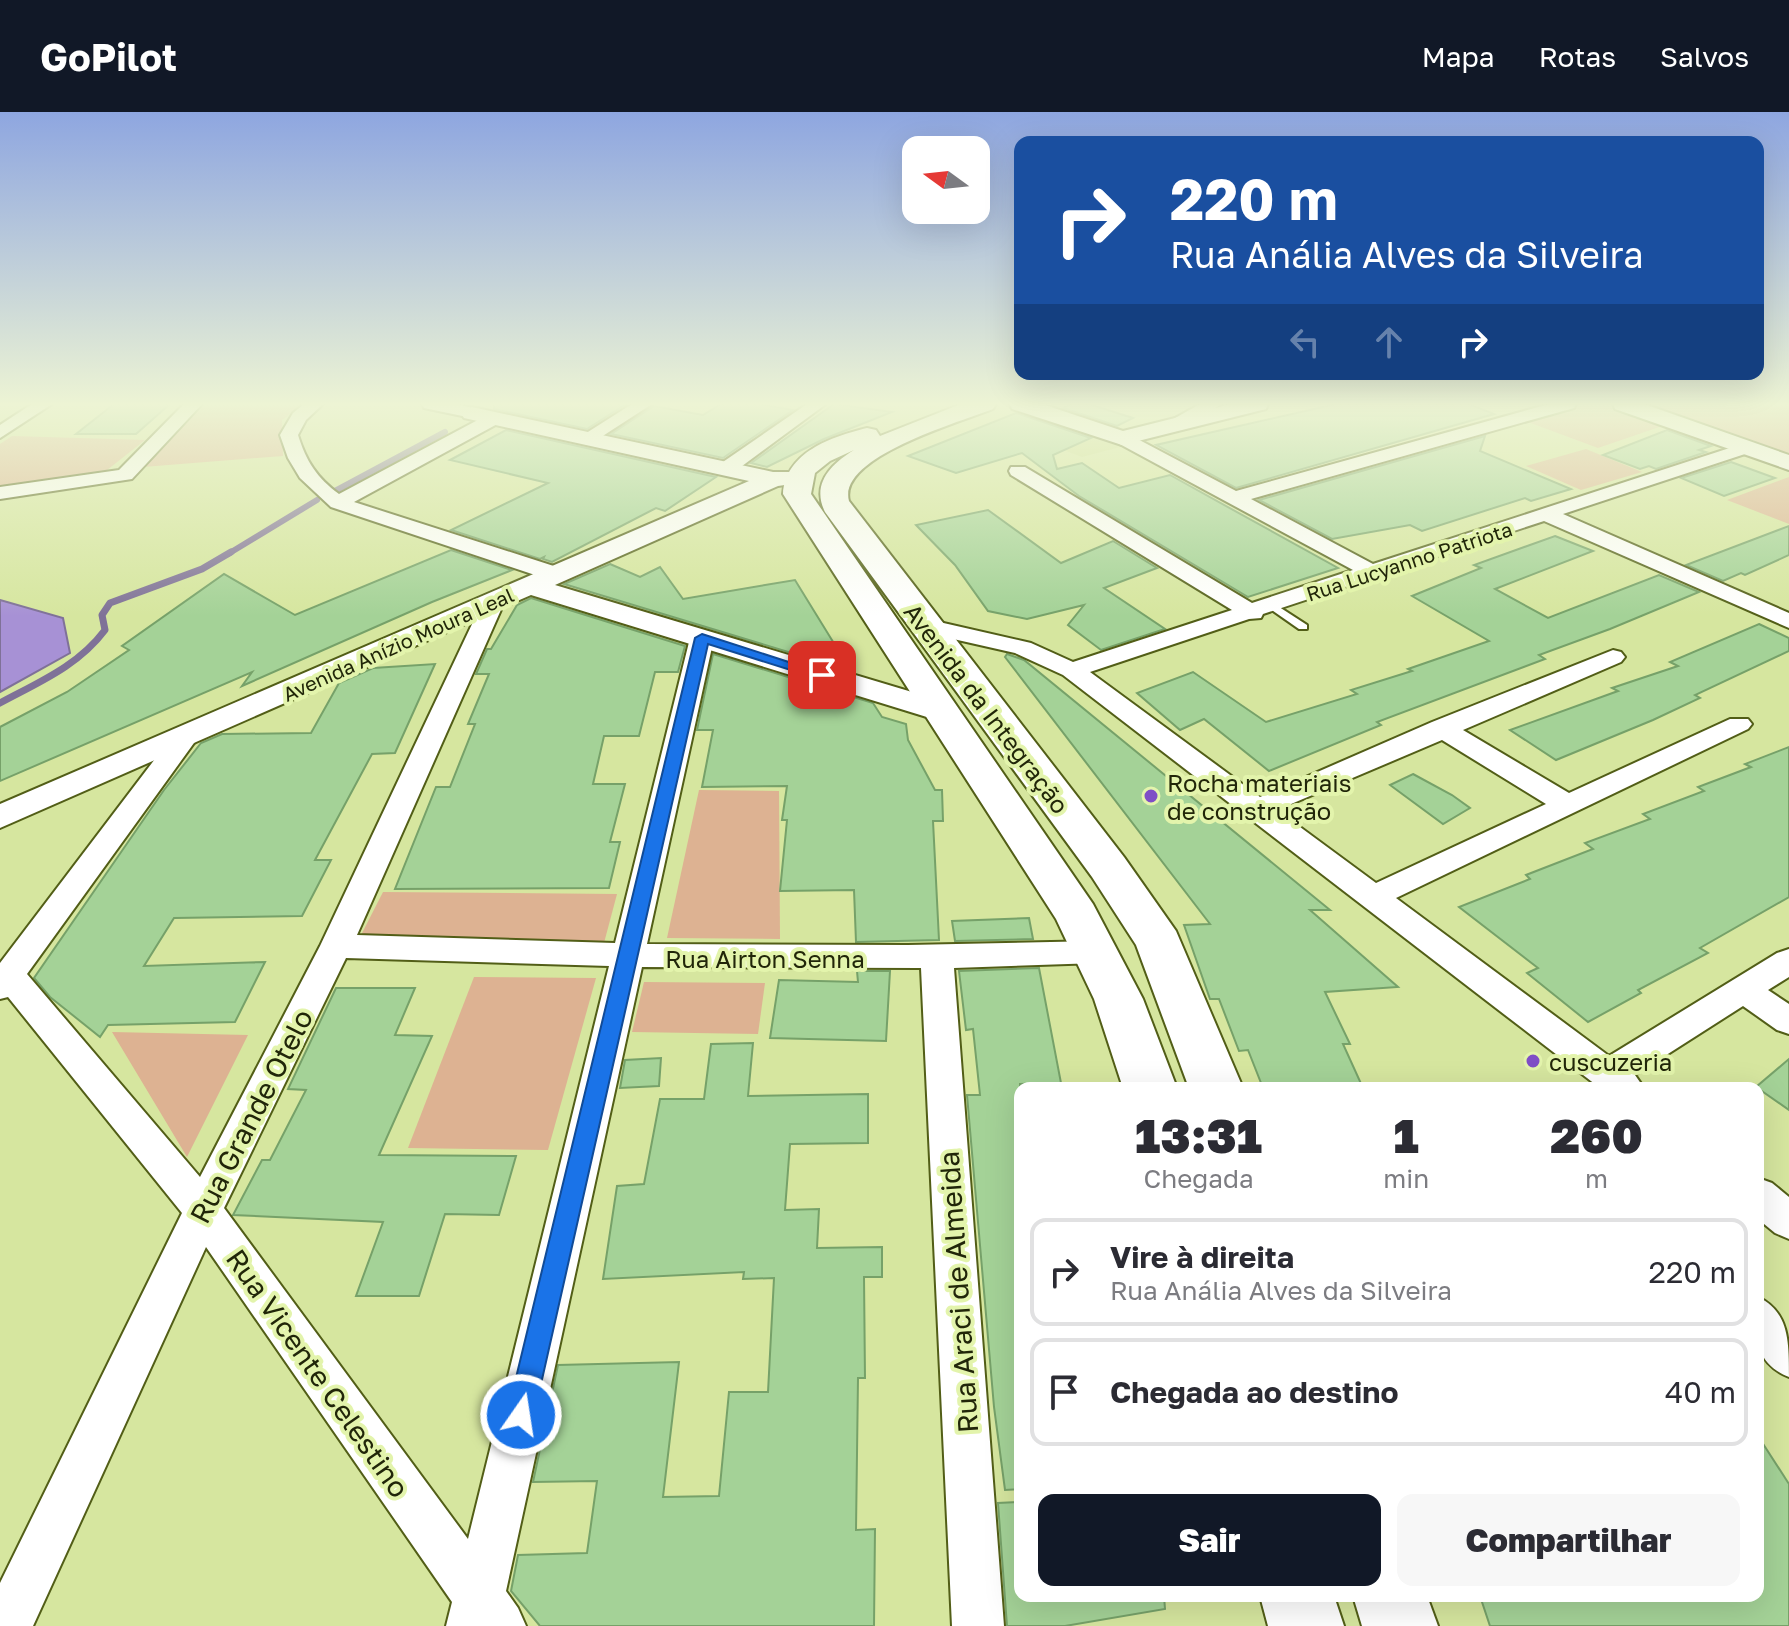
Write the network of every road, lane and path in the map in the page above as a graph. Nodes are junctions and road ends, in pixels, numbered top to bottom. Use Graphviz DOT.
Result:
graph roads {
  1 [pos="125,475"];
  2 [pos="305,475"];
  3 [pos="384,475"];
  4 [pos="766,475"];
  5 [pos="790,475"];
  6 [pos="841,475"];
  7 [pos="1024,475"];
  8 [pos="1190,475"];
  9 [pos="1316,475"];
  10 [pos="1667,475"];
  11 [pos="785,478"];
  12 [pos="0,493"];
  13 [pos="1233,498"];
  14 [pos="338,503"];
  15 [pos="1548,515"];
  16 [pos="1371,571"];
  17 [pos="543,580"];
  18 [pos="493,603"];
  19 [pos="1263,609"];
  20 [pos="1789,621"];
  21 [pos="926,626"];
  22 [pos="1303,627"];
  23 [pos="702,638"];
  24 [pos="1023,648"];
  25 [pos="1613,657"];
  26 [pos="956,668"];
  27 [pos="1072,670"];
  28 [pos="941,711"];
  29 [pos="1739,724"];
  30 [pos="1441,728"];
  31 [pos="186,736"];
  32 [pos="1566,804"];
  33 [pos="1254,810"];
  34 [pos="1067,814"];
  35 [pos="0,817"];
  36 [pos="1017,827"];
  37 [pos="1108,867"];
  38 [pos="1053,882"];
  39 [pos="1370,898"];
  40 [pos="336,946"];
  41 [pos="1098,952"];
  42 [pos="627,957"];
  43 [pos="937,959"];
  44 [pos="1789,961"];
  45 [pos="4,981"];
  46 [pos="1745,991"];
  47 [pos="1789,1021"];
  48 [pos="1148,1082"];
  49 [pos="1214,1082"];
  50 [pos="1612,1082"];
  51 [pos="1614,1082"];
  52 [pos="1764,1200"];
  53 [pos="203,1210"];
  54 [pos="1789,1221"];
  55 [pos="1764,1325"];
  56 [pos="1789,1356"];
  57 [pos="1299,1602"];
  58 [pos="1392,1602"];
  59 [pos="484,1617"];
  60 [pos="6,1626"];
  61 [pos="978,1626"];
  62 [pos="1306,1626"];
  63 [pos="1400,1626"];
  1 -- 12 [label="street"];
  2 -- 14 [label="street"];
  3 -- 14 [label="street"];
  4 -- 11 [label="street"];
  5 -- 11 [label="main road"];
  6 -- 21 [label="main road, Avenida da Integração"];
  7 -- 19 [label="street"];
  8 -- 13 [label="street"];
  9 -- 13 [label="street"];
  10 -- 15 [label="street, Rua Lucyanno Patriota"];
  11 -- 17 [label="street, Avenida Anízio Moura Leal"];
  11 -- 28 [label="main road, Avenida da Integração"];
  13 -- 16 [label="street"];
  14 -- 17 [label="street"];
  15 -- 16 [label="street, Rua Lucyanno Patriota"];
  15 -- 20 [label="street"];
  16 -- 19 [label="street, Rua Lucyanno Patriota"];
  17 -- 18 [label="street, Avenida Anízio Moura Leal"];
  17 -- 23 [label="street"];
  18 -- 31 [label="street, Avenida Anízio Moura Leal"];
  18 -- 40 [label="street, Rua Grande Otelo"];
  19 -- 22 [label="lane"];
  19 -- 27 [label="street, Rua Lucyanno Patriota"];
  21 -- 24 [label="street"];
  21 -- 26 [label="main road, Avenida da Integração"];
  23 -- 28 [label="street"];
  23 -- 42 [label="street"];
  24 -- 26 [label="street"];
  24 -- 27 [label="street"];
  25 -- 30 [label="street"];
  26 -- 34 [label="main road, Avenida da Integração"];
  27 -- 33 [label="street"];
  28 -- 36 [label="main road, Avenida da Integração"];
  29 -- 32 [label="street"];
  30 -- 32 [label="street"];
  30 -- 33 [label="street"];
  31 -- 35 [label="street, Avenida Anízio Moura Leal"];
  31 -- 45 [label="street"];
  32 -- 39 [label="street"];
  33 -- 39 [label="street"];
  34 -- 36 [label="main road"];
  34 -- 37 [label="main road, Avenida da Integração"];
  36 -- 38 [label="main road, Avenida da Integração"];
  37 -- 38 [label="main road"];
  37 -- 49 [label="main road, Avenida da Integração"];
  38 -- 41 [label="main road, Avenida da Integração"];
  39 -- 50 [label="street"];
  40 -- 42 [label="street, Rua Airton Senna"];
  40 -- 53 [label="street, Rua Grande Otelo"];
  41 -- 43 [label="street, Rua Airton Senna"];
  41 -- 48 [label="main road, Avenida da Integração"];
  42 -- 43 [label="street, Rua Airton Senna"];
  42 -- 59 [label="street"];
  43 -- 61 [label="street, Rua Araci de Almeida"];
  44 -- 46 [label="street"];
  45 -- 53 [label="street, Rua Vicente Celestino"];
  46 -- 47 [label="street"];
  46 -- 51 [label="street"];
  52 -- 54 [label="street"];
  53 -- 59 [label="street, Rua Vicente Celestino"];
  53 -- 60 [label="street, Rua Grande Otelo"];
  55 -- 56 [label="street"];
  57 -- 62 [label="main road"];
  58 -- 63 [label="main road"];
}
